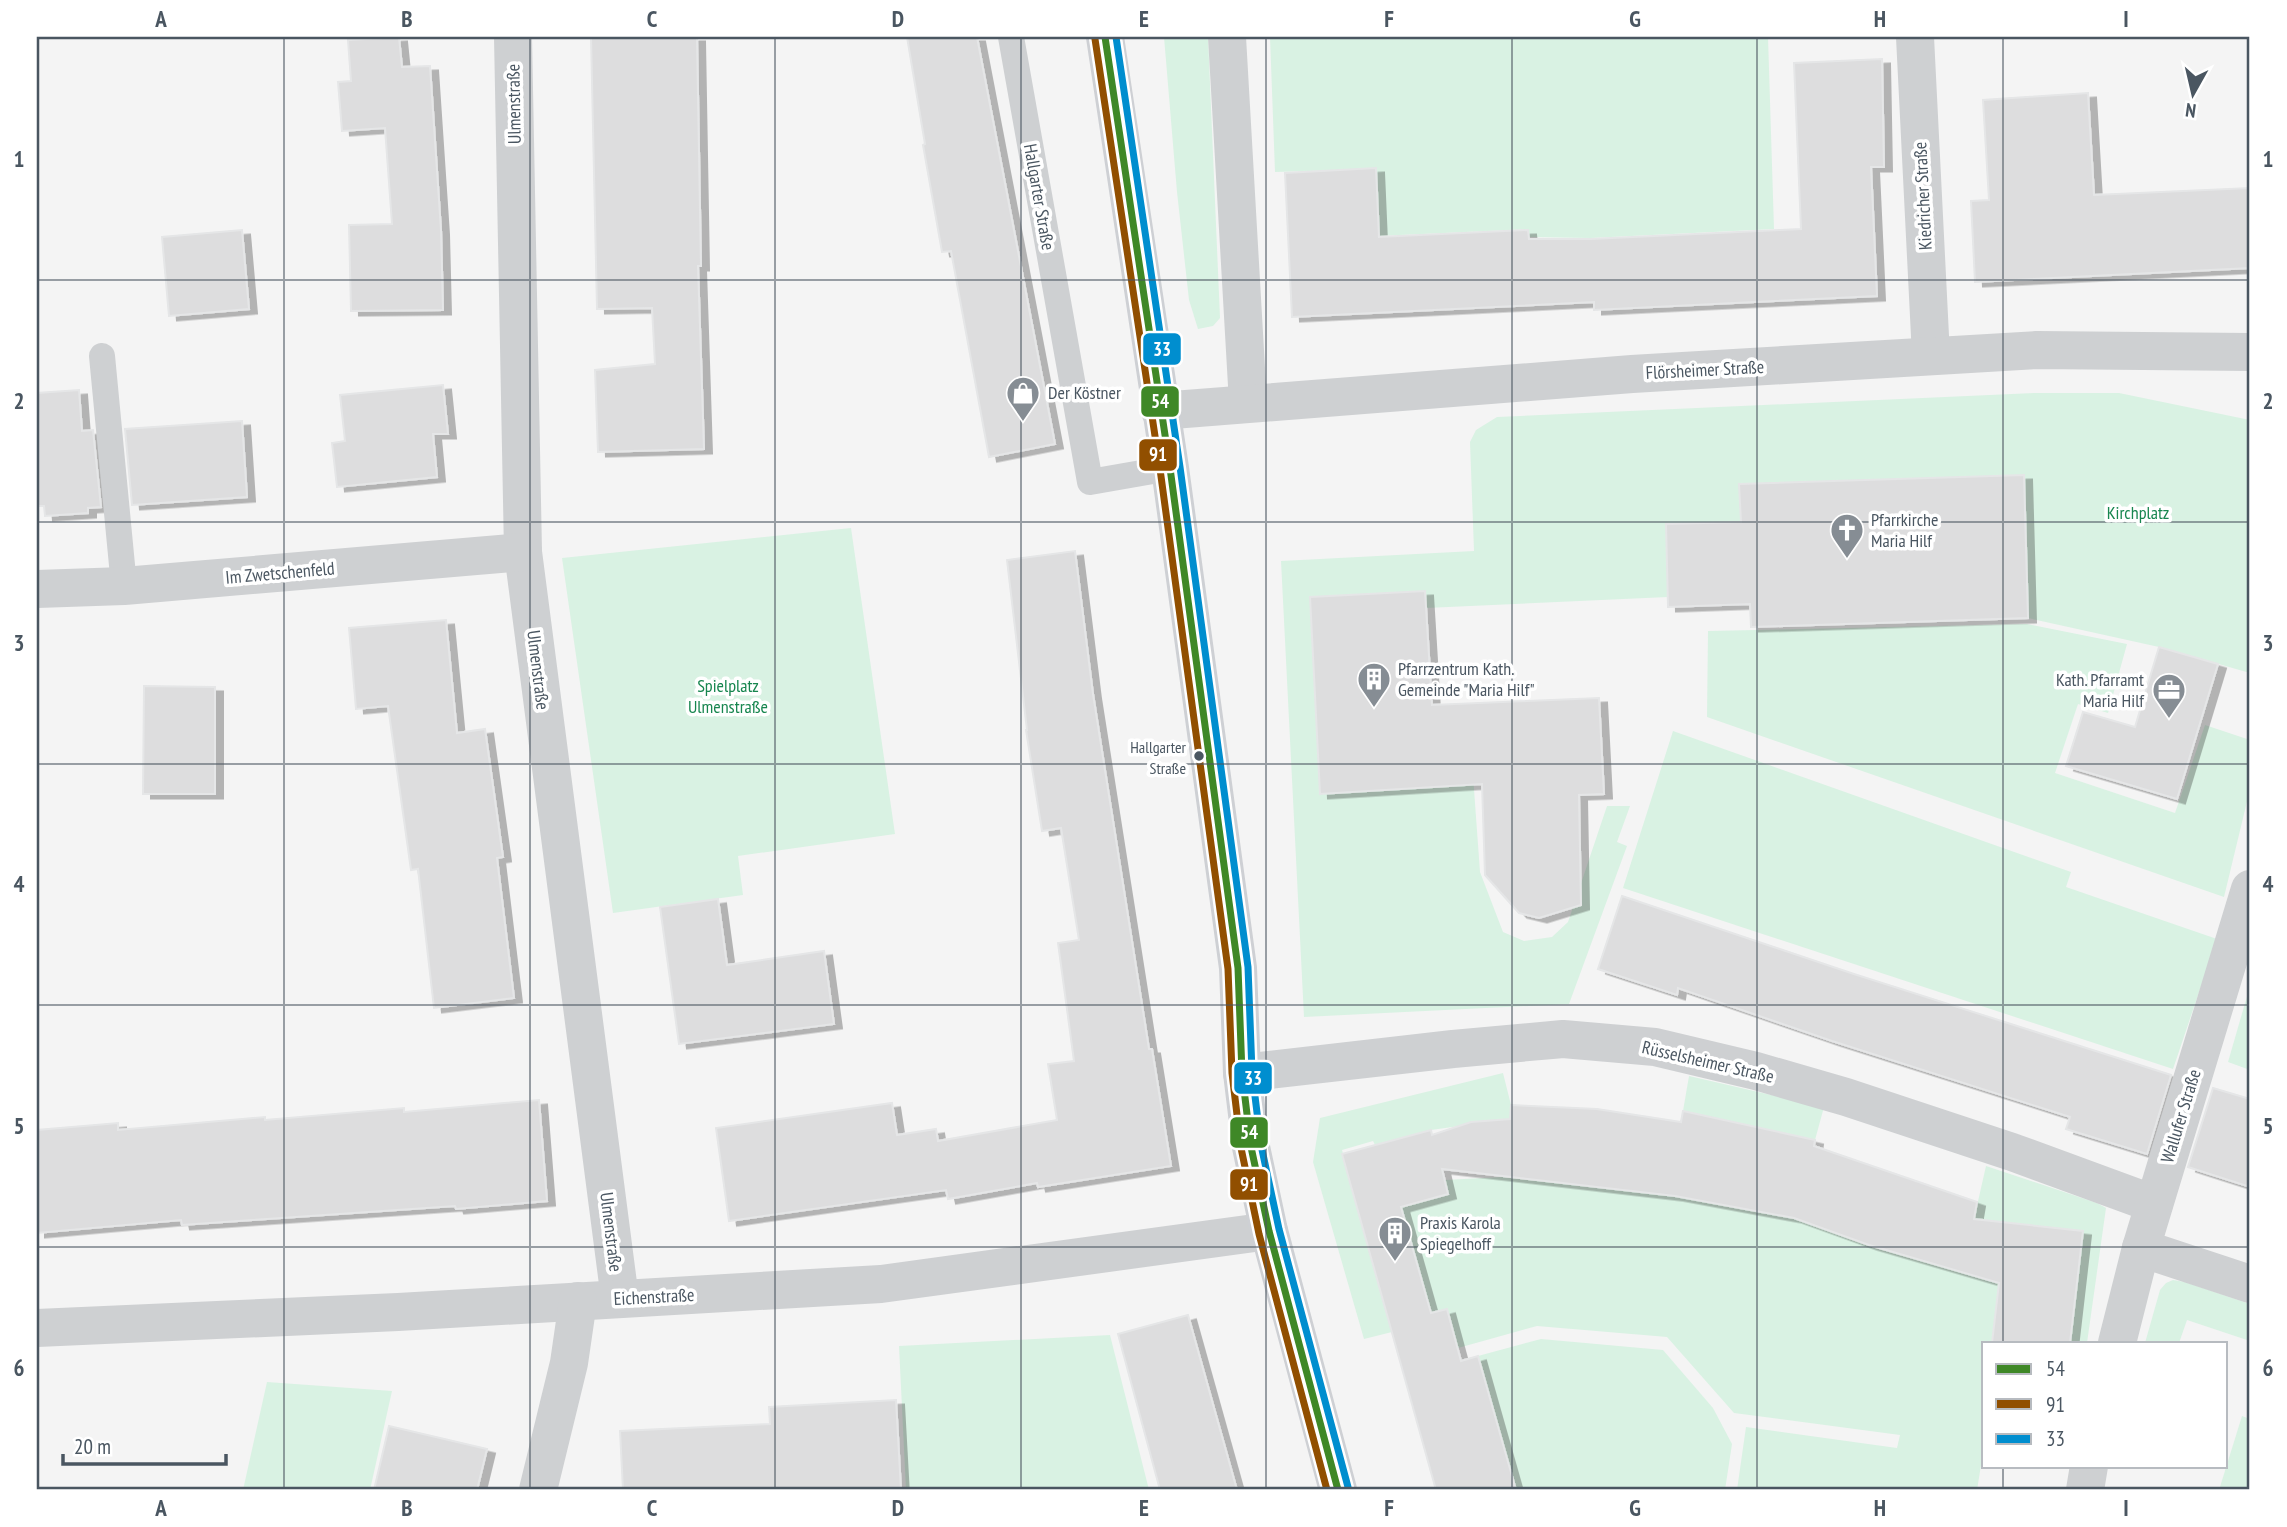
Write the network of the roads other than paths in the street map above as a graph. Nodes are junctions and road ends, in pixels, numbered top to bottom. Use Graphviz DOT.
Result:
graph roads {
  1 [pos="513,37"];
  2 [pos="1011,37"];
  3 [pos="1105,37"];
  4 [pos="1227,37"];
  5 [pos="1915,37"];
  6 [pos="2250,352"];
  7 [pos="102,356"];
  8 [pos="1931,356"];
  9 [pos="1248,403"];
  10 [pos="1160,411"];
  11 [pos="1170,468"];
  12 [pos="523,552"];
  13 [pos="124,586"];
  14 [pos="37,589"];
  15 [pos="2250,889"];
  16 [pos="1242,1073"];
  17 [pos="2154,1204"];
  18 [pos="1269,1231"];
  19 [pos="2141,1248"];
  20 [pos="2250,1284"];
  21 [pos="620,1299"];
  22 [pos="578,1301"];
  23 [pos="37,1328"];
  24 [pos="2117,1342"];
  25 [pos="2089,1468"];
  26 [pos="538,1490"];
  27 [pos="1338,1490"];
  28 [pos="2085,1490"];
  1 -- 12 [label="street, Ulmenstraße"];
  2 -- 11 [label="lane, Hallgarter Straße"];
  3 -- 10 [label="street"];
  4 -- 9 [label="street"];
  5 -- 8 [label="street, Kiedricher Straße"];
  6 -- 8 [label="street, Flörsheimer Straße"];
  7 -- 13 [label="lane"];
  8 -- 9 [label="street, Flörsheimer Straße"];
  9 -- 10 [label="street, Flörsheimer Straße"];
  10 -- 11 [label="street"];
  11 -- 16 [label="street"];
  12 -- 13 [label="street, Im Zwetschenfeld"];
  12 -- 21 [label="street, Ulmenstraße"];
  13 -- 14 [label="street, Im Zwetschenfeld"];
  15 -- 17 [label="street, Wallufer Straße"];
  16 -- 17 [label="street, Rüsselsheimer Straße"];
  16 -- 18 [label="street"];
  17 -- 19 [label="street, Wallufer Straße"];
  18 -- 21 [label="street, Eichenstraße"];
  18 -- 27 [label="street"];
  19 -- 20 [label="street"];
  19 -- 24 [label="street, Wallufer Straße"];
  21 -- 22 [label="street, Eichenstraße"];
  22 -- 23 [label="street, Eichenstraße"];
  22 -- 26 [label="street"];
  25 -- 28 [label="street"];
}
